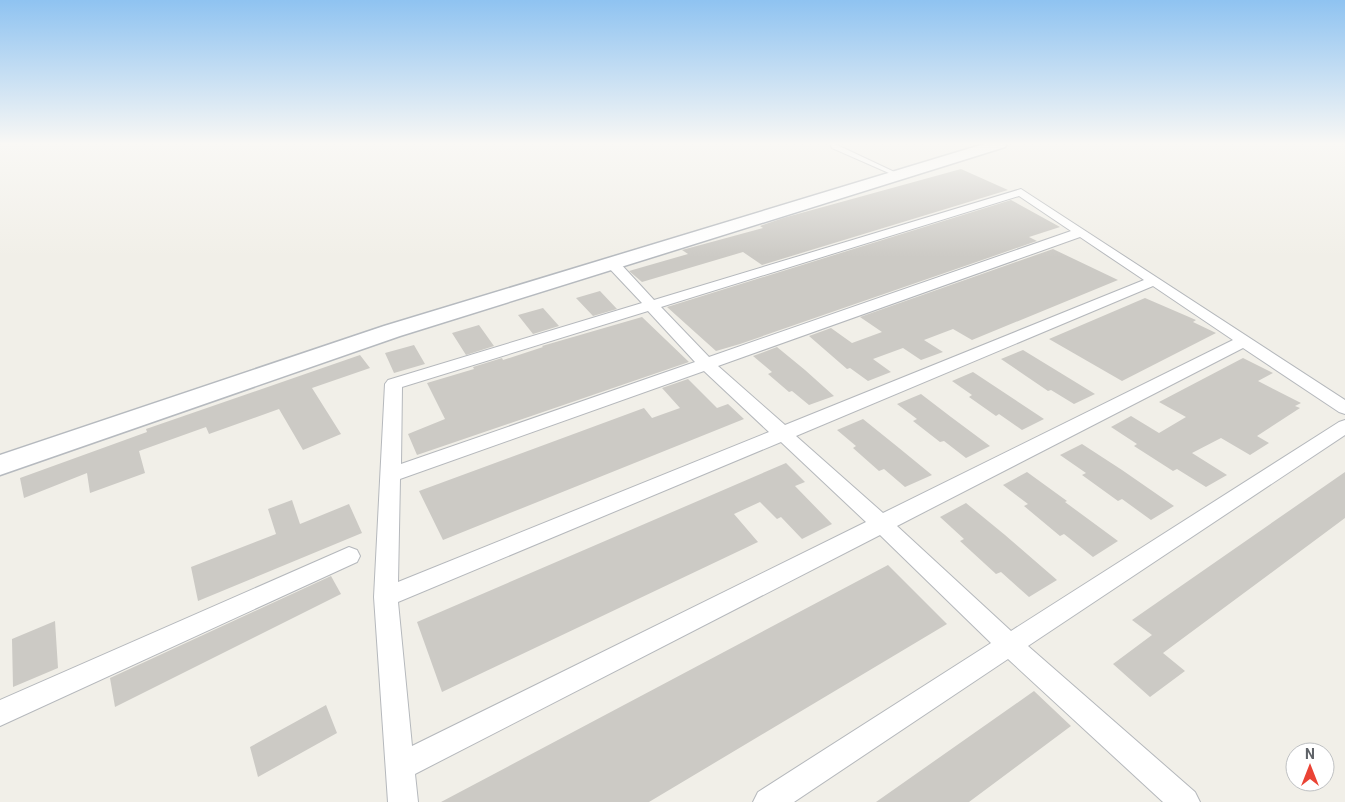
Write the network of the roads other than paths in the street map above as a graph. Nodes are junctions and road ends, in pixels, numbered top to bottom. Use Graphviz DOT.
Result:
graph roads {
  1 [pos="882,181"];
  2 [pos="1081,232"];
  3 [pos="613,264"];
  4 [pos="1154,281"];
  5 [pos="651,305"];
  6 [pos="1244,340"];
  7 [pos="706,364"];
  8 [pos="1345,408"];
  9 [pos="1345,426"];
  10 [pos="781,434"];
  11 [pos="0,465"];
  12 [pos="391,475"];
  13 [pos="881,523"];
  14 [pos="350,556"];
  15 [pos="386,597"];
  16 [pos="1008,645"];
  17 [pos="0,713"];
  18 [pos="401,766"];
  19 [pos="403,802"];
  20 [pos="768,802"];
  21 [pos="1185,802"];
  1 -- 3 [label="street"];
  2 -- 4 [label="street"];
  2 -- 5 [label="street"];
  2 -- 7 [label="street"];
  3 -- 5 [label="street"];
  3 -- 11 [label="street"];
  4 -- 6 [label="street"];
  4 -- 10 [label="street"];
  5 -- 7 [label="street"];
  5 -- 12 [label="street"];
  6 -- 8 [label="street"];
  6 -- 13 [label="street"];
  7 -- 10 [label="street"];
  7 -- 12 [label="street"];
  9 -- 16 [label="street"];
  10 -- 13 [label="street"];
  10 -- 15 [label="street"];
  12 -- 15 [label="street"];
  13 -- 16 [label="street"];
  13 -- 18 [label="street"];
  14 -- 17 [label="street"];
  15 -- 18 [label="street"];
  16 -- 20 [label="street"];
  16 -- 21 [label="street"];
  18 -- 19 [label="street"];
}
